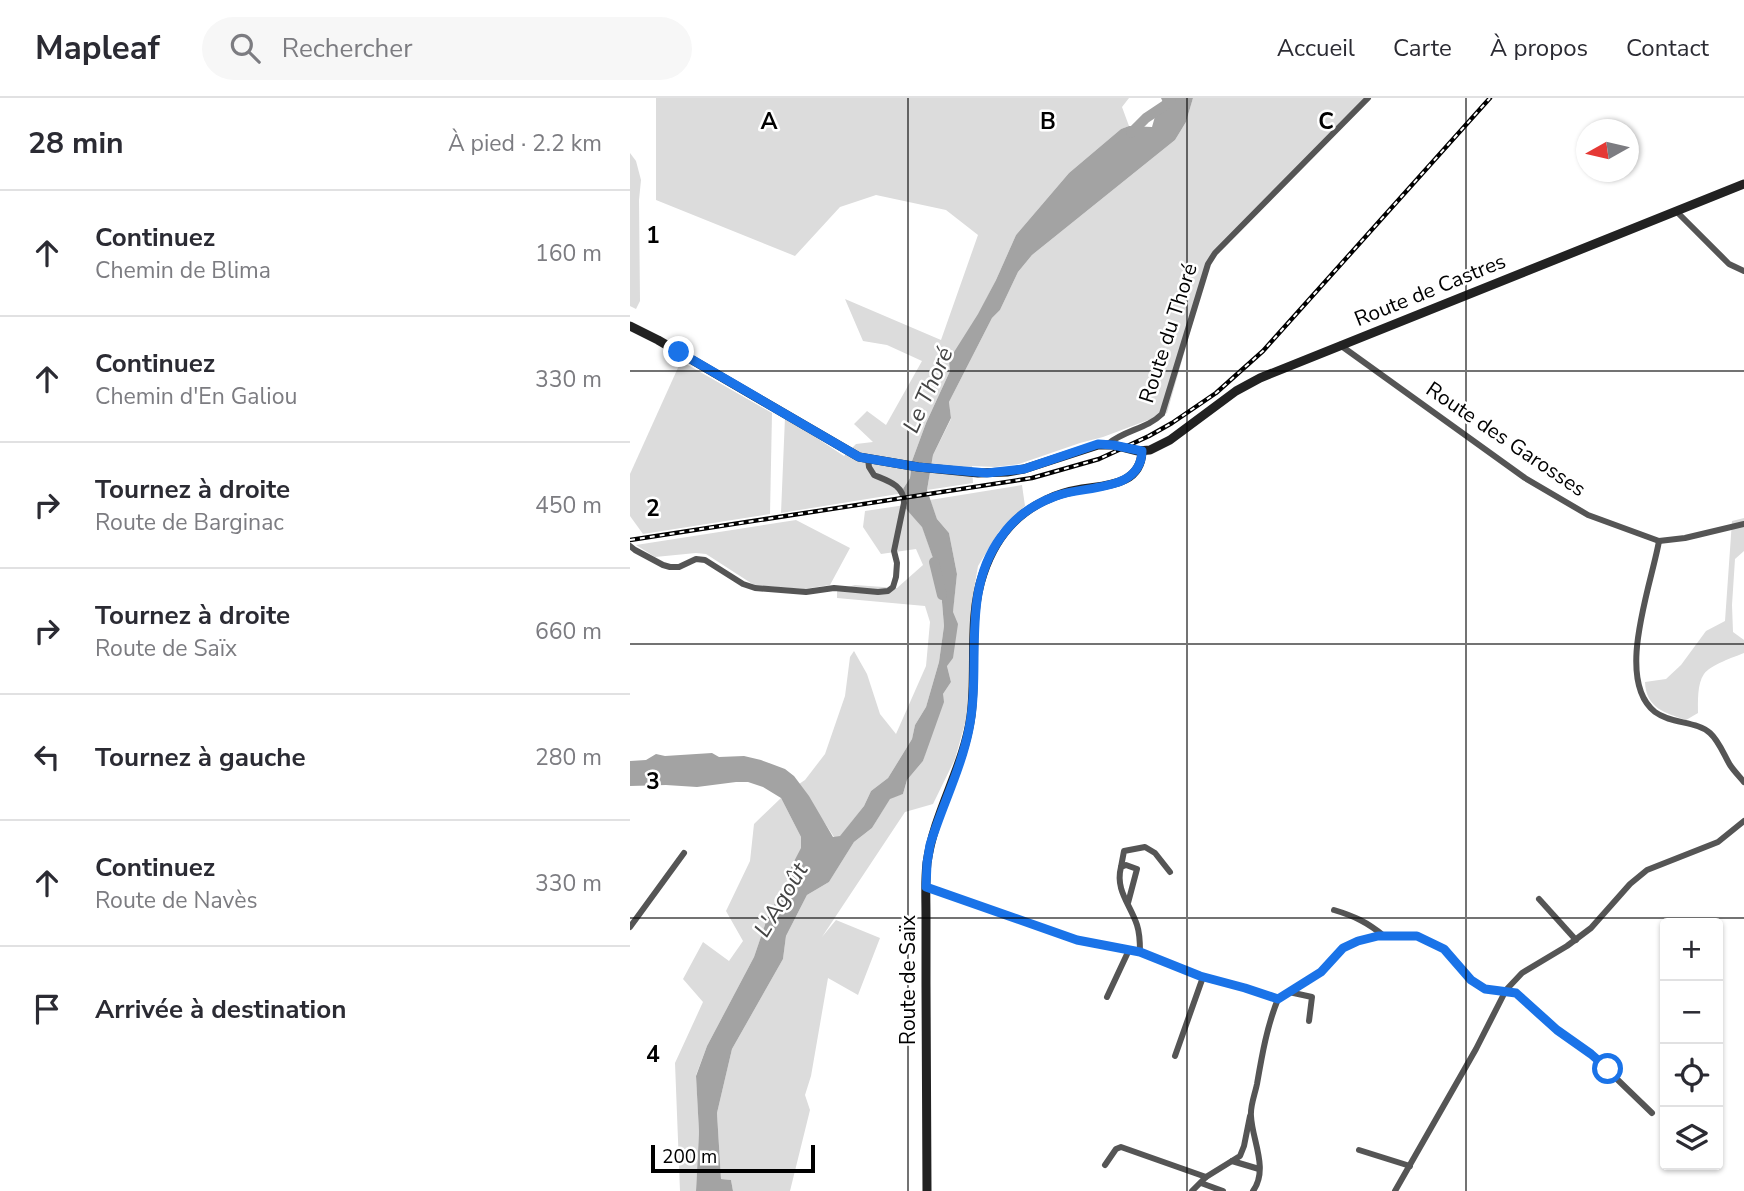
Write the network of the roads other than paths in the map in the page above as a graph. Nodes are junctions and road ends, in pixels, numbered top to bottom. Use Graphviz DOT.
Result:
graph roads {
  1 [pos="1368,98"];
  2 [pos="1744,184"];
  3 [pos="1676,211"];
  4 [pos="1744,271"];
  5 [pos="630,326"];
  6 [pos="1340,345"];
  7 [pos="1108,444"];
  8 [pos="1142,451"];
  9 [pos="868,459"];
  10 [pos="1744,524"];
  11 [pos="1659,541"];
  12 [pos="630,546"];
  13 [pos="1744,782"];
  14 [pos="1744,821"];
  15 [pos="684,853"];
  16 [pos="1121,867"];
  17 [pos="1170,872"];
  18 [pos="926,887"];
  19 [pos="1539,899"];
  20 [pos="1128,903"];
  21 [pos="1334,910"];
  22 [pos="630,927"];
  23 [pos="1384,936"];
  24 [pos="1576,940"];
  25 [pos="1129,950"];
  26 [pos="1140,952"];
  27 [pos="1203,977"];
  28 [pos="1506,990"];
  29 [pos="1289,992"];
  30 [pos="1107,997"];
  31 [pos="1278,999"];
  32 [pos="1309,1021"];
  33 [pos="1175,1056"];
  34 [pos="1652,1113"];
  35 [pos="1250,1115"];
  36 [pos="1359,1150"];
  37 [pos="1232,1161"];
  38 [pos="1105,1165"];
  39 [pos="1410,1166"];
  40 [pos="1259,1169"];
  41 [pos="1203,1180"];
  42 [pos="927,1191"];
  43 [pos="1192,1191"];
  44 [pos="1223,1191"];
  45 [pos="1253,1191"];
  46 [pos="1395,1191"];
  1 -- 7 [label="street, Route du Thoré"];
  2 -- 3 [label="main road, Route de Castres"];
  3 -- 4 [label="street"];
  3 -- 6 [label="main road, Route de Castres"];
  5 -- 9 [label="main road"];
  6 -- 8 [label="main road, Route de Castres"];
  6 -- 11 [label="street, Route des Garosses"];
  7 -- 8 [label="main road"];
  7 -- 9 [label="main road"];
  8 -- 18 [label="main road, Route de Saïx"];
  9 -- 12 [label="street"];
  10 -- 11 [label="street, Route des Garosses"];
  11 -- 13 [label="street"];
  14 -- 24 [label="street"];
  15 -- 22 [label="street"];
  16 -- 17 [label="street"];
  16 -- 20 [label="street"];
  16 -- 20 [label="street"];
  18 -- 25 [label="street"];
  18 -- 42 [label="main road, Route de Saïx"];
  19 -- 24 [label="street"];
  20 -- 26 [label="street"];
  21 -- 23 [label="street"];
  23 -- 28 [label="street"];
  23 -- 29 [label="street"];
  24 -- 28 [label="street"];
  25 -- 26 [label="street"];
  25 -- 30 [label="street"];
  26 -- 27 [label="street"];
  27 -- 31 [label="street"];
  27 -- 33 [label="street"];
  28 -- 34 [label="street"];
  28 -- 39 [label="street"];
  29 -- 31 [label="street"];
  29 -- 32 [label="street"];
  31 -- 35 [label="street"];
  35 -- 37 [label="street"];
  35 -- 40 [label="street"];
  36 -- 39 [label="street"];
  37 -- 40 [label="street"];
  37 -- 41 [label="street"];
  38 -- 41 [label="street"];
  39 -- 46 [label="street"];
  40 -- 45 [label="street"];
  41 -- 43 [label="street"];
  41 -- 44 [label="street"];
}
